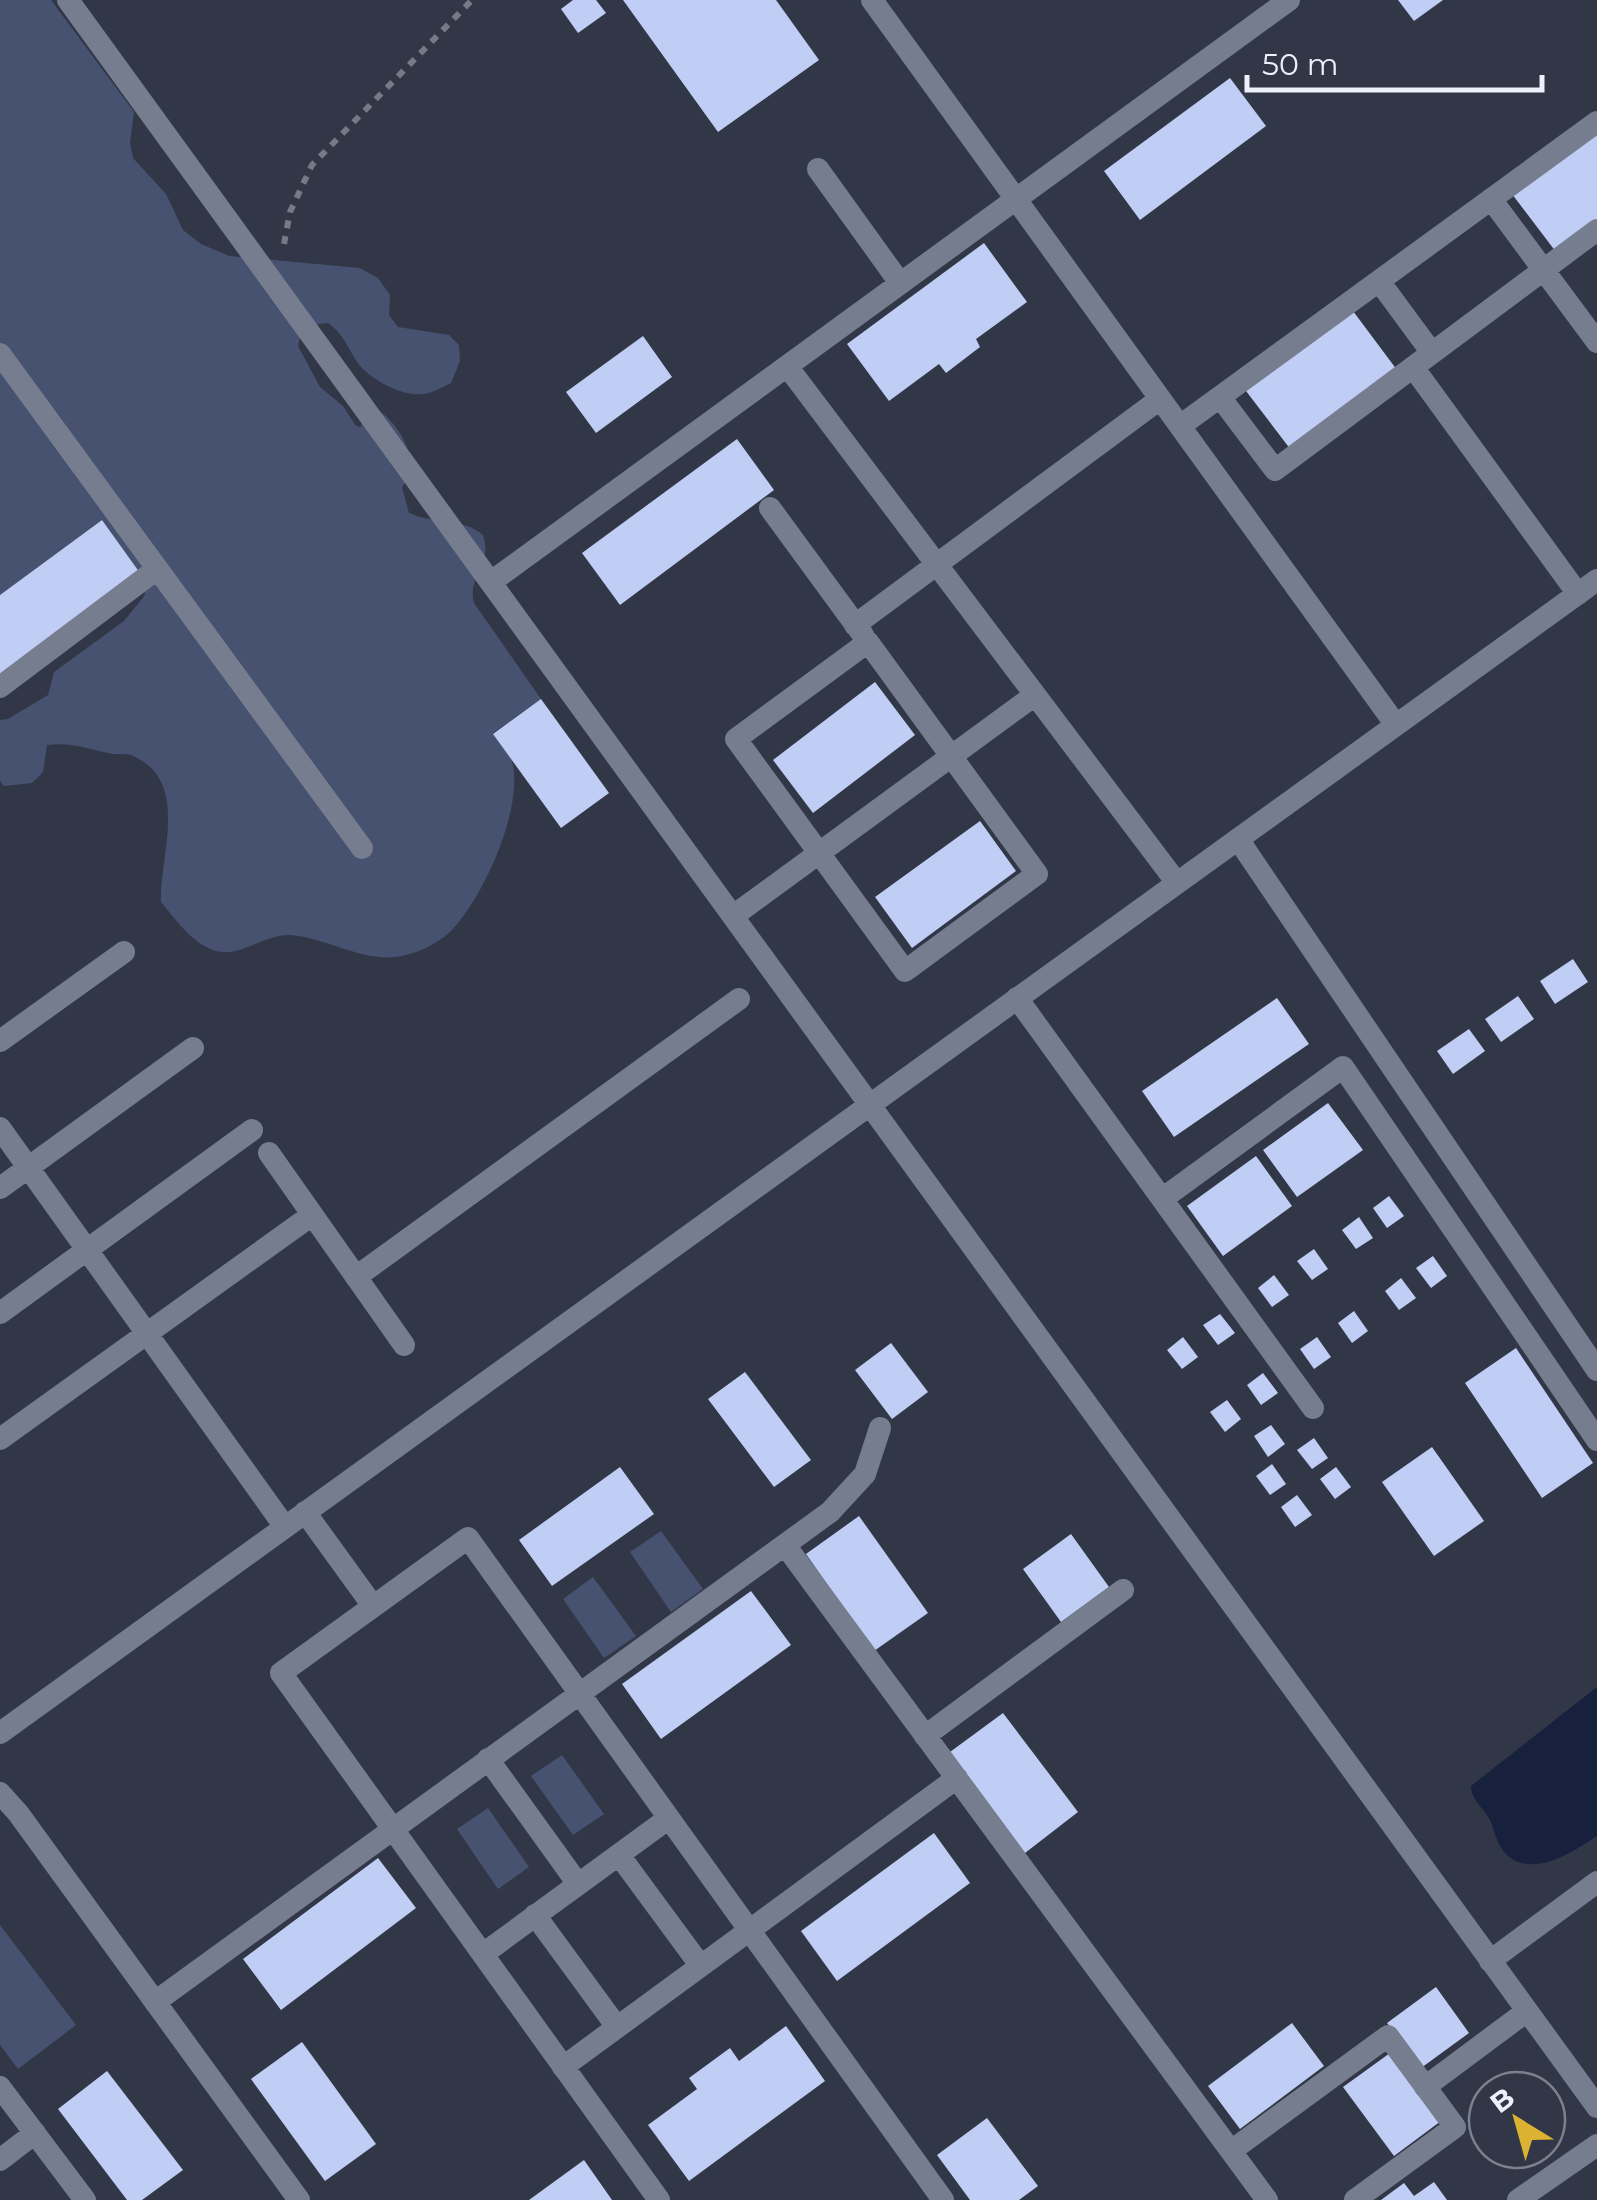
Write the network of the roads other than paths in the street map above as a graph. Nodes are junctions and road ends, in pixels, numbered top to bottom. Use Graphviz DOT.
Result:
graph roads {
  1 [pos="68,0"];
  2 [pos="872,0"];
  3 [pos="1289,0"];
  4 [pos="1597,122"];
  5 [pos="818,169"];
  6 [pos="1016,199"];
  7 [pos="1491,199"];
  8 [pos="1597,230"];
  9 [pos="1544,270"];
  10 [pos="1379,281"];
  11 [pos="900,283"];
  12 [pos="1597,342"];
  13 [pos="0,354"];
  14 [pos="1423,360"];
  15 [pos="787,366"];
  16 [pos="1220,396"];
  17 [pos="1160,399"];
  18 [pos="1180,426"];
  19 [pos="770,508"];
  20 [pos="937,565"];
  21 [pos="158,569"];
  22 [pos="491,582"];
  23 [pos="1587,587"];
  24 [pos="862,634"];
  25 [pos="0,686"];
  26 [pos="1035,695"];
  27 [pos="1396,725"];
  28 [pos="951,756"];
  29 [pos="1238,839"];
  30 [pos="362,848"];
  31 [pos="819,853"];
  32 [pos="1176,883"];
  33 [pos="733,916"];
  34 [pos="124,952"];
  35 [pos="739,998"];
  36 [pos="1017,998"];
  37 [pos="0,1041"];
  38 [pos="193,1048"];
  39 [pos="870,1104"];
  40 [pos="0,1128"];
  41 [pos="252,1130"];
  42 [pos="268,1153"];
  43 [pos="28,1168"];
  44 [pos="0,1188"];
  45 [pos="1162,1199"];
  46 [pos="312,1215"];
  47 [pos="87,1250"];
  48 [pos="356,1277"];
  49 [pos="0,1312"];
  50 [pos="146,1334"];
  51 [pos="404,1345"];
  52 [pos="1597,1370"];
  53 [pos="1313,1408"];
  54 [pos="880,1428"];
  55 [pos="0,1440"];
  56 [pos="1597,1440"];
  57 [pos="305,1512"];
  58 [pos="285,1527"];
  59 [pos="785,1545"];
  60 [pos="1123,1590"];
  61 [pos="373,1606"];
  62 [pos="579,1692"];
  63 [pos="0,1732"];
  64 [pos="925,1736"];
  65 [pos="488,1759"];
  66 [pos="956,1778"];
  67 [pos="0,1792"];
  68 [pos="669,1818"];
  69 [pos="392,1828"];
  70 [pos="619,1855"];
  71 [pos="1597,1882"];
  72 [pos="578,1884"];
  73 [pos="535,1915"];
  74 [pos="749,1930"];
  75 [pos="482,1954"];
  76 [pos="1490,1960"];
  77 [pos="700,1965"];
  78 [pos="156,2002"];
  79 [pos="1528,2011"];
  80 [pos="617,2028"];
  81 [pos="564,2067"];
  82 [pos="0,2087"];
  83 [pos="1426,2087"];
  84 [pos="1597,2106"];
  85 [pos="35,2134"];
  86 [pos="1597,2145"];
  87 [pos="1231,2151"];
  88 [pos="0,2160"];
  89 [pos="85,2200"];
  90 [pos="299,2200"];
  91 [pos="659,2200"];
  92 [pos="943,2200"];
  93 [pos="1268,2200"];
  94 [pos="1355,2200"];
  95 [pos="1518,2200"];
  1 -- 22 [label="lane"];
  2 -- 6 [label="lane"];
  3 -- 6 [label="lane"];
  4 -- 7 [label="lane"];
  5 -- 11 [label="lane"];
  6 -- 11 [label="lane"];
  6 -- 17 [label="lane"];
  7 -- 9 [label="lane"];
  7 -- 10 [label="lane"];
  8 -- 9 [label="lane"];
  9 -- 12 [label="lane"];
  9 -- 14 [label="lane"];
  10 -- 14 [label="lane"];
  10 -- 16 [label="lane"];
  11 -- 15 [label="lane"];
  13 -- 21 [label="lane"];
  14 -- 16 [label="lane"];
  14 -- 23 [label="lane"];
  15 -- 20 [label="lane"];
  15 -- 22 [label="lane"];
  16 -- 18 [label="lane"];
  17 -- 18 [label="lane"];
  17 -- 20 [label="lane"];
  18 -- 27 [label="lane"];
  19 -- 24 [label="lane"];
  20 -- 24 [label="lane"];
  20 -- 26 [label="lane"];
  21 -- 25 [label="lane"];
  21 -- 30 [label="lane"];
  22 -- 33 [label="lane"];
  23 -- 27 [label="lane"];
  24 -- 28 [label="lane"];
  24 -- 31 [label="lane"];
  26 -- 28 [label="lane"];
  26 -- 32 [label="lane"];
  27 -- 29 [label="lane"];
  28 -- 31 [label="lane"];
  28 -- 31 [label="lane"];
  29 -- 32 [label="lane"];
  29 -- 52 [label="lane"];
  31 -- 33 [label="lane"];
  32 -- 36 [label="lane"];
  33 -- 39 [label="lane"];
  34 -- 37 [label="lane"];
  35 -- 48 [label="lane"];
  36 -- 39 [label="lane"];
  36 -- 45 [label="lane"];
  38 -- 43 [label="lane"];
  39 -- 57 [label="lane"];
  39 -- 76 [label="lane"];
  40 -- 43 [label="lane"];
  41 -- 47 [label="lane"];
  42 -- 46 [label="lane"];
  43 -- 44 [label="lane"];
  43 -- 47 [label="lane"];
  45 -- 53 [label="lane"];
  45 -- 56 [label="lane"];
  46 -- 48 [label="lane"];
  46 -- 50 [label="lane"];
  47 -- 49 [label="lane"];
  47 -- 50 [label="lane"];
  48 -- 51 [label="lane"];
  50 -- 55 [label="lane"];
  50 -- 58 [label="lane"];
  54 -- 59 [label="lane"];
  57 -- 58 [label="lane"];
  57 -- 61 [label="lane"];
  58 -- 63 [label="lane"];
  59 -- 62 [label="lane"];
  59 -- 64 [label="lane"];
  60 -- 64 [label="lane"];
  61 -- 62 [label="lane"];
  61 -- 69 [label="lane"];
  62 -- 65 [label="lane"];
  62 -- 68 [label="lane"];
  64 -- 66 [label="lane"];
  65 -- 69 [label="lane"];
  65 -- 72 [label="lane"];
  66 -- 74 [label="lane"];
  66 -- 87 [label="lane"];
  67 -- 78 [label="lane"];
  68 -- 70 [label="lane"];
  68 -- 74 [label="lane"];
  69 -- 75 [label="lane"];
  69 -- 78 [label="lane"];
  70 -- 72 [label="lane"];
  70 -- 77 [label="lane"];
  71 -- 76 [label="lane"];
  72 -- 73 [label="lane"];
  73 -- 75 [label="lane"];
  73 -- 80 [label="lane"];
  74 -- 77 [label="lane"];
  74 -- 92 [label="lane"];
  75 -- 81 [label="lane"];
  76 -- 79 [label="lane"];
  77 -- 80 [label="lane"];
  78 -- 90 [label="lane"];
  79 -- 83 [label="lane"];
  79 -- 84 [label="lane"];
  80 -- 81 [label="lane"];
  81 -- 91 [label="lane"];
  82 -- 85 [label="lane"];
  83 -- 87 [label="lane"];
  83 -- 94 [label="lane"];
  85 -- 88 [label="lane"];
  85 -- 89 [label="lane"];
  86 -- 95 [label="lane"];
  87 -- 93 [label="lane"];
}
